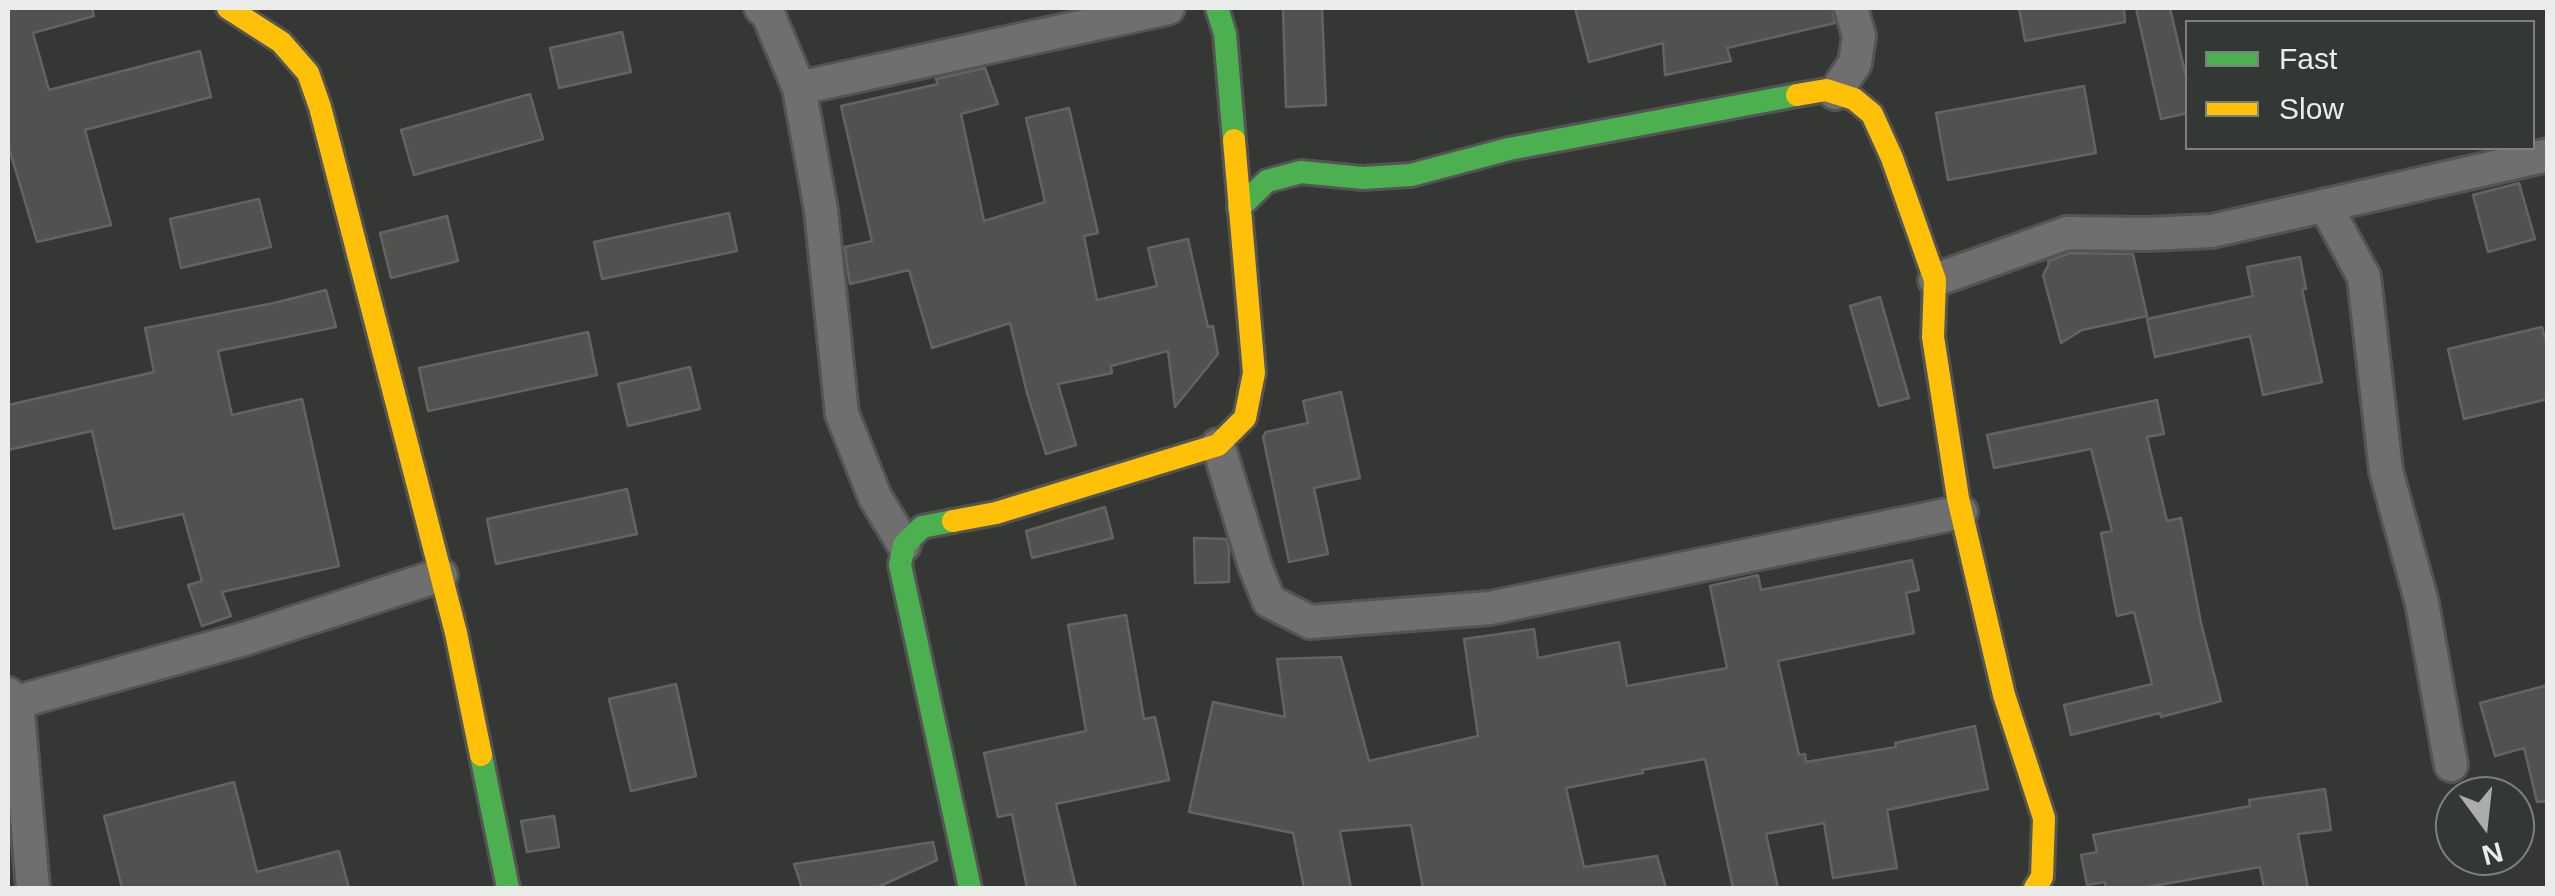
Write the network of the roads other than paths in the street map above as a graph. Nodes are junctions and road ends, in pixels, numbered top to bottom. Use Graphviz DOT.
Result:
graph roads {
  1 [pos="228,8"];
  2 [pos="762,8"];
  3 [pos="1168,8"];
  4 [pos="1218,8"];
  5 [pos="1851,8"];
  6 [pos="798,88"];
  7 [pos="1835,93"];
  8 [pos="2548,155"];
  9 [pos="2325,204"];
  10 [pos="1239,208"];
  11 [pos="1936,280"];
  12 [pos="1218,445"];
  13 [pos="1962,512"];
  14 [pos="904,545"];
  15 [pos="440,576"];
  16 [pos="12,698"];
  17 [pos="2451,765"];
  18 [pos="32,888"];
  19 [pos="508,888"];
  20 [pos="970,888"];
  21 [pos="2035,888"];
  1 -- 15 [label="street"];
  2 -- 6 [label="street"];
  3 -- 6 [label="street"];
  4 -- 10 [label="street"];
  5 -- 7 [label="street"];
  6 -- 14 [label="street"];
  7 -- 10 [label="street"];
  7 -- 11 [label="street"];
  8 -- 9 [label="street"];
  9 -- 11 [label="street"];
  9 -- 17 [label="street"];
  10 -- 12 [label="street"];
  11 -- 13 [label="street"];
  12 -- 13 [label="street"];
  12 -- 14 [label="street"];
  13 -- 21 [label="street"];
  14 -- 20 [label="street"];
  15 -- 16 [label="street"];
  15 -- 19 [label="street"];
  16 -- 18 [label="street"];
}
